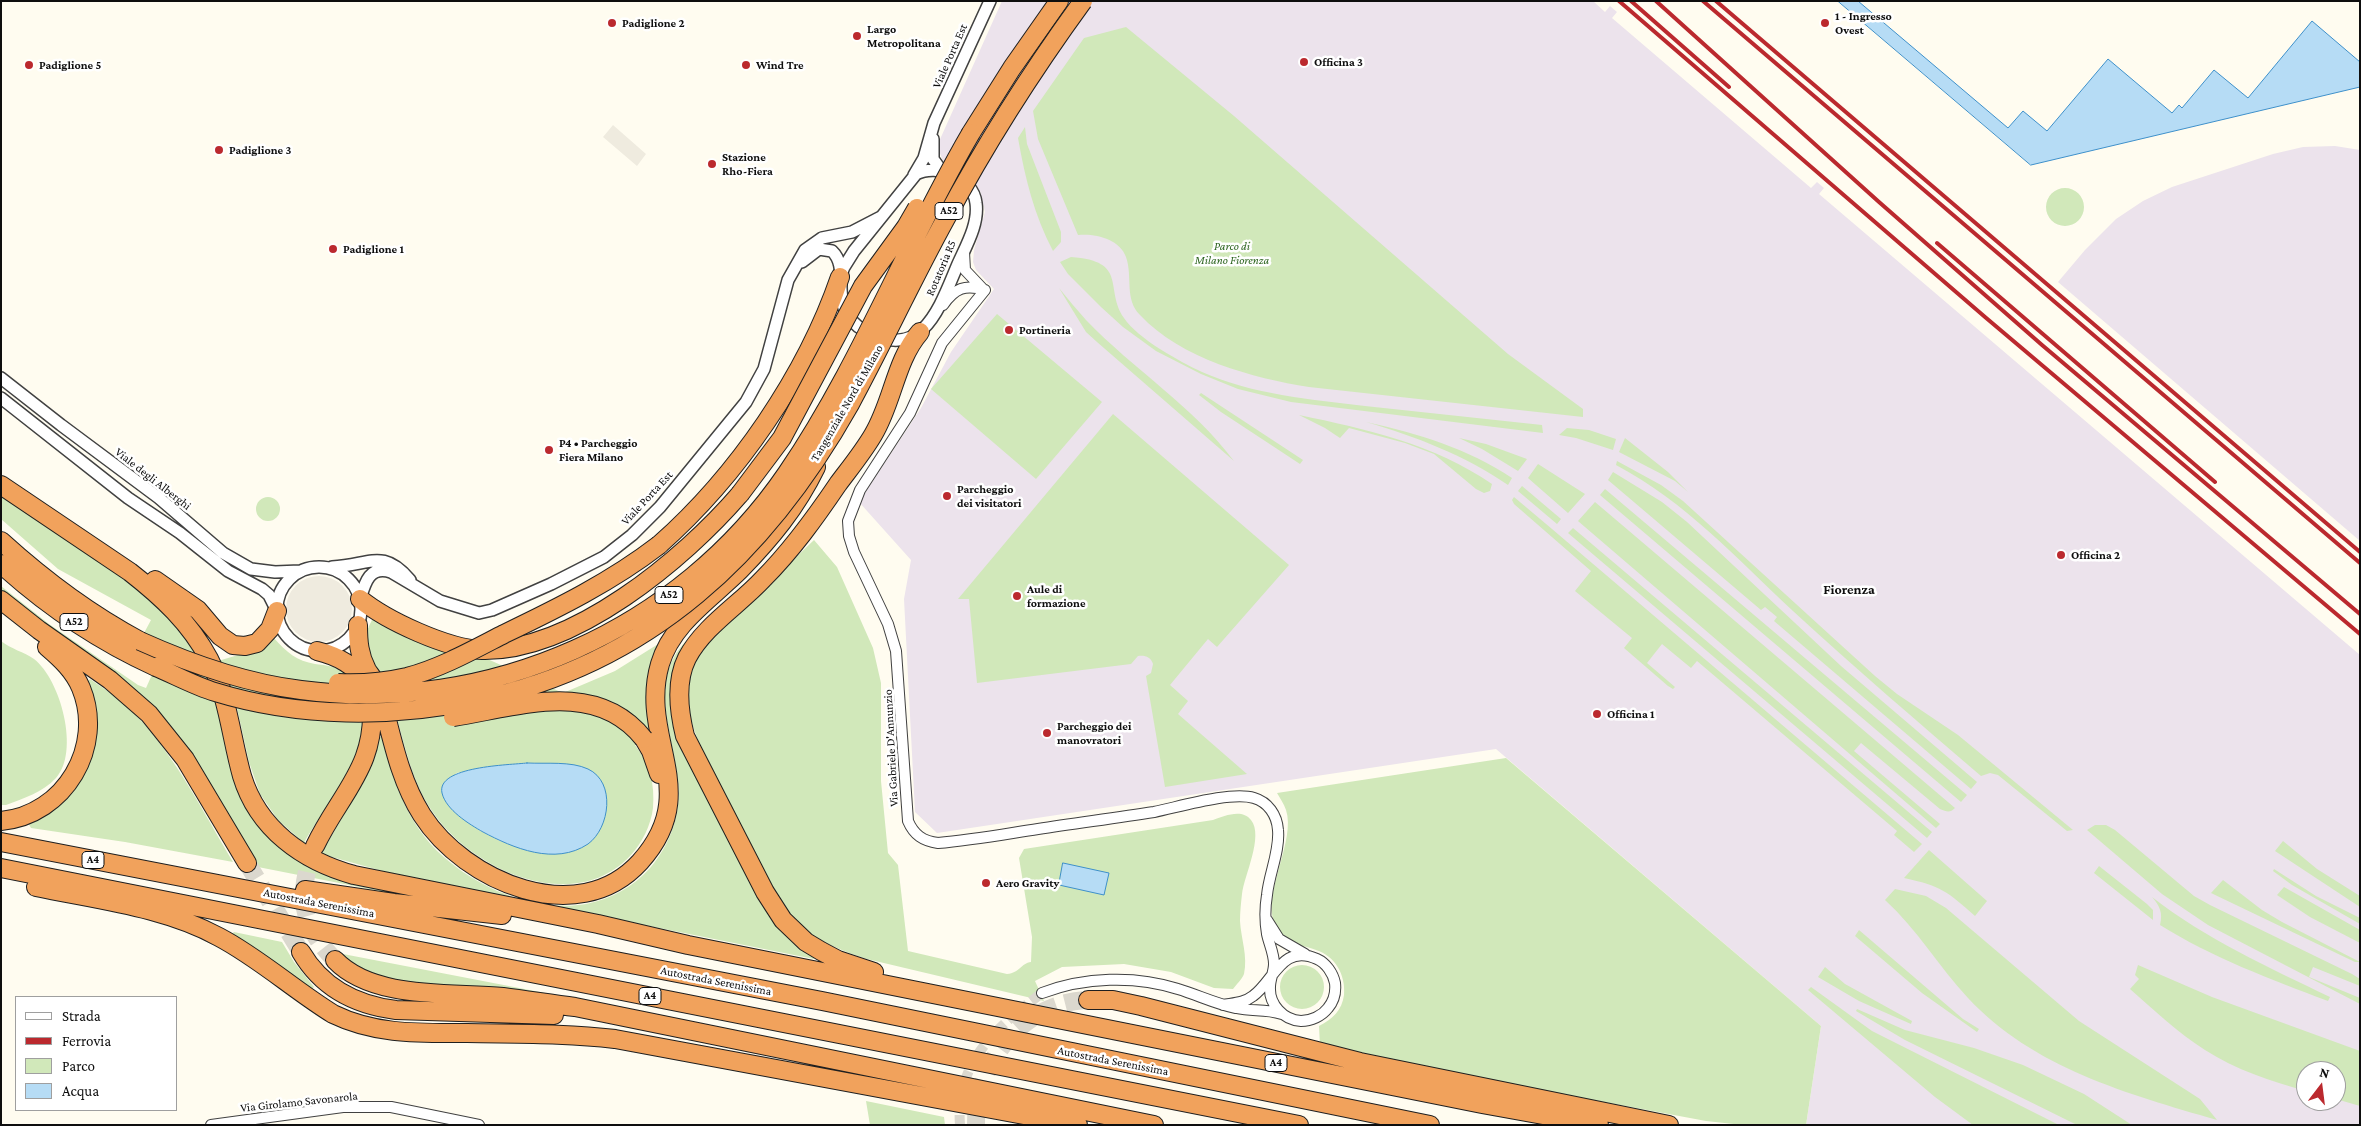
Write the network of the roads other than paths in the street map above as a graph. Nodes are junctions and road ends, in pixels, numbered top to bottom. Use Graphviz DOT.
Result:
graph roads {
  1 [pos="990,1"];
  2 [pos="1059,1"];
  3 [pos="1083,1"];
  4 [pos="934,123"];
  5 [pos="971,132"];
  6 [pos="941,170"];
  7 [pos="911,179"];
  8 [pos="881,216"];
  9 [pos="965,248"];
  10 [pos="794,268"];
  11 [pos="840,277"];
  12 [pos="984,290"];
  13 [pos="937,314"];
  14 [pos="920,332"];
  15 [pos="1,378"];
  16 [pos="1,398"];
  17 [pos="833,432"];
  18 [pos="1,485"];
  19 [pos="60,524"];
  20 [pos="1,541"];
  21 [pos="1,564"];
  22 [pos="327,567"];
  23 [pos="300,571"];
  24 [pos="415,585"];
  25 [pos="360,599"];
  26 [pos="1,600"];
  27 [pos="1,604"];
  28 [pos="277,611"];
  29 [pos="358,625"];
  30 [pos="317,651"];
  31 [pos="180,658"];
  32 [pos="368,683"];
  33 [pos="249,700"];
  34 [pos="385,716"];
  35 [pos="652,739"];
  36 [pos="1,821"];
  37 [pos="1,842"];
  38 [pos="315,846"];
  39 [pos="247,863"];
  40 [pos="1,868"];
  41 [pos="185,877"];
  42 [pos="1,880"];
  43 [pos="1266,919"];
  44 [pos="688,945"];
  45 [pos="301,952"];
  46 [pos="1308,956"];
  47 [pos="335,960"];
  48 [pos="1272,976"];
  49 [pos="1042,993"];
  50 [pos="1088,1000"];
  51 [pos="1223,1004"];
  52 [pos="1283,1014"];
  53 [pos="1071,1021"];
  54 [pos="762,1047"];
  55 [pos="1482,1104"];
  56 [pos="211,1125"];
  57 [pos="479,1125"];
  58 [pos="1078,1125"];
  59 [pos="1154,1125"];
  60 [pos="1299,1125"];
  61 [pos="1430,1125"];
  62 [pos="1567,1125"];
  63 [pos="1600,1125"];
  64 [pos="1669,1125"];
  1 -- 4 [label="street, Viale Porta Est"];
  2 -- 5 [label="highway, Tangenziale Nord di Milano / A52"];
  3 -- 17 [label="highway, Tangenziale Nord di Milano / A52, bridge"];
  4 -- 6 [label="street, Viale Porta Est"];
  4 -- 7 [label="street, Viale Porta Est"];
  5 -- 25 [label="highway, bridge"];
  5 -- 31 [label="highway, Tangenziale Nord di Milano / A52, bridge"];
  6 -- 7 [label="street"];
  6 -- 9 [label="street, Rotatoria R5"];
  7 -- 8 [label="street"];
  8 -- 10 [label="street, Viale Porta Est"];
  8 -- 11 [label="street"];
  9 -- 12 [label="street"];
  9 -- 13 [label="street, Rotatoria R5"];
  10 -- 11 [label="street, Viale Porta Est"];
  10 -- 24 [label="street, Viale Porta Est"];
  11 -- 14 [label="street, Rotatoria R5"];
  11 -- 31 [label="highway, bridge"];
  12 -- 13 [label="street"];
  12 -- 43 [label="street, Via Gabriele D'Annunzio"];
  13 -- 14 [label="street, Rotatoria R5"];
  14 -- 53 [label="highway"];
  15 -- 23 [label="street, Viale degli Alberghi"];
  16 -- 28 [label="street"];
  17 -- 33 [label="highway, Tangenziale Nord di Milano / A52, bridge"];
  17 -- 35 [label="highway, bridge"];
  18 -- 19 [label="highway"];
  19 -- 28 [label="highway"];
  19 -- 44 [label="highway"];
  20 -- 31 [label="highway, Tangenziale Nord di Milano / A52, bridge"];
  21 -- 33 [label="highway, Tangenziale Nord di Milano / A52, bridge"];
  22 -- 23 [label="street"];
  22 -- 24 [label="street, Viale Porta Est"];
  22 -- 25 [label="street"];
  23 -- 28 [label="street"];
  24 -- 25 [label="street, Viale Porta Est"];
  25 -- 29 [label="street"];
  26 -- 39 [label="highway"];
  27 -- 36 [label="highway"];
  28 -- 30 [label="street"];
  29 -- 30 [label="street"];
  29 -- 34 [label="highway"];
  30 -- 32 [label="highway"];
  32 -- 34 [label="highway"];
  32 -- 38 [label="highway"];
  33 -- 35 [label="highway, bridge"];
  34 -- 35 [label="highway"];
  37 -- 41 [label="highway, Autostrada Serenissima / A4"];
  40 -- 60 [label="highway, A4"];
  41 -- 44 [label="highway"];
  41 -- 61 [label="highway, Autostrada Serenissima / A4"];
  42 -- 58 [label="highway"];
  43 -- 46 [label="street"];
  43 -- 48 [label="street, Via Gabriele D'Annunzio"];
  44 -- 53 [label="highway"];
  45 -- 54 [label="highway"];
  46 -- 48 [label="street"];
  46 -- 52 [label="street"];
  47 -- 54 [label="highway"];
  48 -- 51 [label="street"];
  48 -- 52 [label="street"];
  49 -- 51 [label="street"];
  50 -- 64 [label="highway"];
  51 -- 52 [label="street"];
  53 -- 55 [label="highway, A4"];
  54 -- 59 [label="highway"];
  55 -- 62 [label="highway"];
  55 -- 63 [label="highway, A4"];
  56 -- 57 [label="street, Via Girolamo Savonarola"];
}
